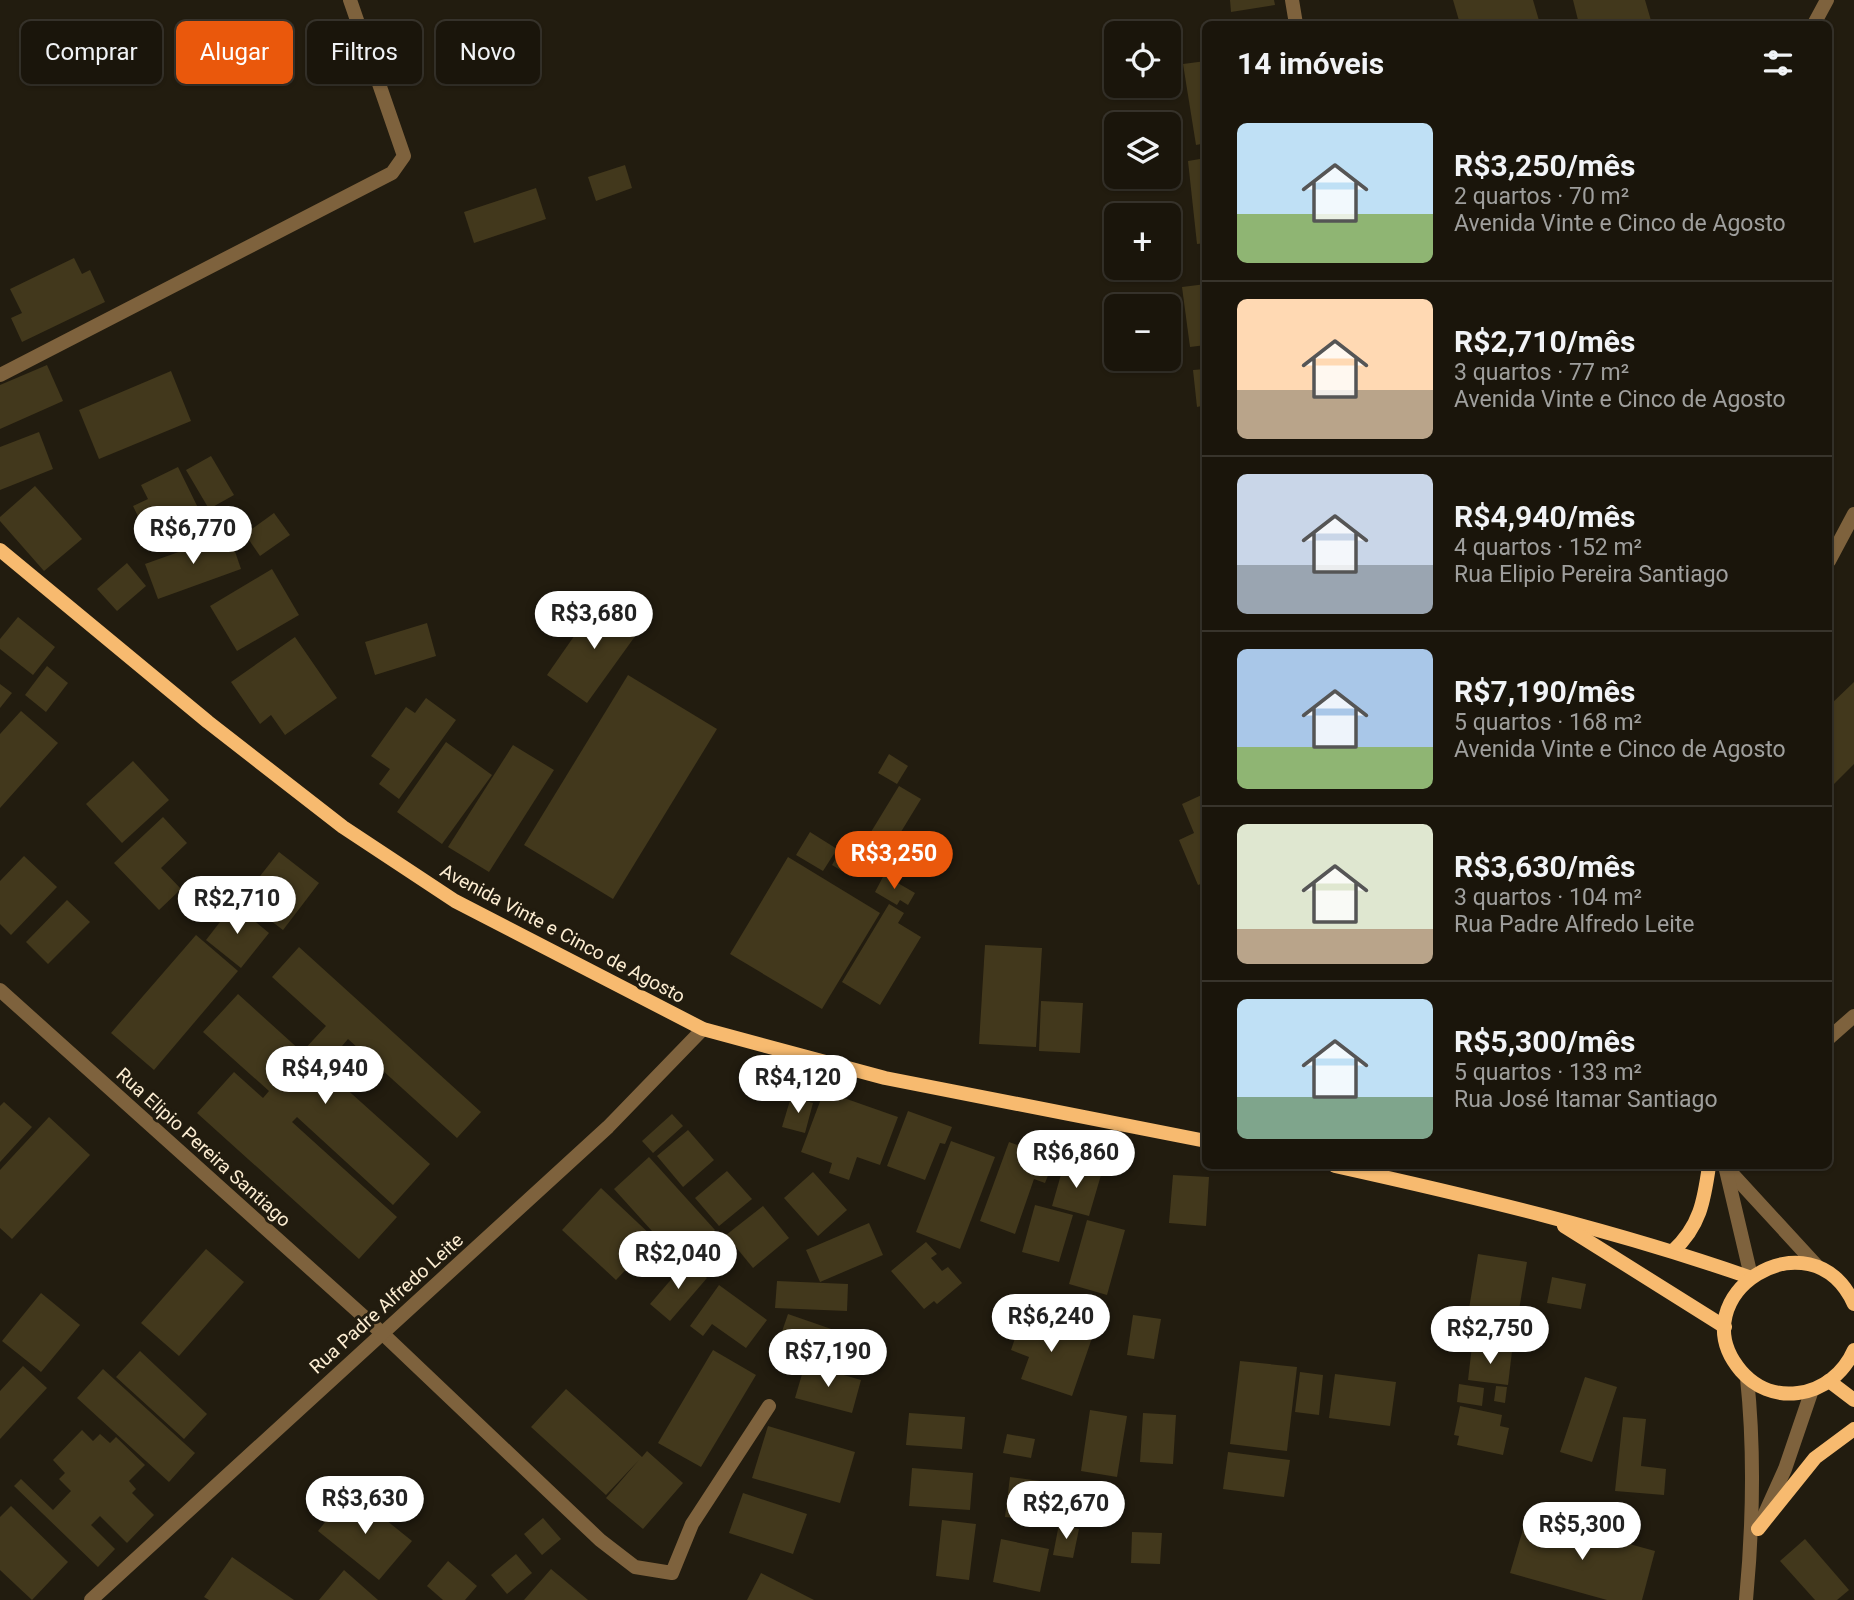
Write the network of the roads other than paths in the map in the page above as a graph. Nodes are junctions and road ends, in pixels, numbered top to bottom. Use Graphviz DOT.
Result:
graph roads {
  1 [pos="350,0"];
  2 [pos="1292,0"];
  3 [pos="1827,0"];
  4 [pos="1296,21"];
  5 [pos="1816,21"];
  6 [pos="0,375"];
  7 [pos="1854,514"];
  8 [pos="0,550"];
  9 [pos="1832,555"];
  10 [pos="0,990"];
  11 [pos="1854,1016"];
  12 [pos="703,1029"];
  13 [pos="1832,1035"];
  14 [pos="1202,1140"];
  15 [pos="1348,1169"];
  16 [pos="1709,1169"];
  17 [pos="1726,1169"];
  18 [pos="1728,1169"];
  19 [pos="1551,1217"];
  20 [pos="1672,1251"];
  21 [pos="1817,1266"];
  22 [pos="1750,1277"];
  23 [pos="1854,1304"];
  24 [pos="1724,1327"];
  25 [pos="382,1332"];
  26 [pos="1854,1350"];
  27 [pos="1747,1378"];
  28 [pos="1829,1381"];
  29 [pos="1812,1390"];
  30 [pos="1854,1400"];
  31 [pos="769,1406"];
  32 [pos="1854,1429"];
  33 [pos="1758,1529"];
  34 [pos="1751,1544"];
  35 [pos="91,1600"];
  36 [pos="1746,1600"];
  1 -- 6 [label="street"];
  2 -- 4 [label="street"];
  3 -- 5 [label="street"];
  7 -- 9 [label="street"];
  8 -- 12 [label="main road, Avenida Vinte e Cinco de Agosto"];
  10 -- 25 [label="street, Rua Elipio Pereira Santiago"];
  11 -- 13 [label="street"];
  12 -- 14 [label="main road, Avenida Vinte e Cinco de Agosto"];
  12 -- 25 [label="street, Rua Padre Alfredo Leite"];
  15 -- 19 [label="main road"];
  16 -- 20 [label="main road"];
  17 -- 22 [label="street"];
  18 -- 21 [label="street"];
  19 -- 20 [label="main road"];
  19 -- 24 [label="main road"];
  20 -- 22 [label="main road"];
  21 -- 22 [label="main road"];
  21 -- 23 [label="main road"];
  22 -- 24 [label="main road"];
  24 -- 27 [label="main road"];
  25 -- 31 [label="street, Rua Elipio Pereira Santiago"];
  25 -- 35 [label="street, Rua Padre Alfredo Leite"];
  26 -- 28 [label="main road"];
  27 -- 29 [label="main road"];
  27 -- 34 [label="street"];
  28 -- 29 [label="main road"];
  28 -- 30 [label="main road"];
  29 -- 33 [label="street"];
  32 -- 33 [label="main road"];
  33 -- 34 [label="street"];
  34 -- 36 [label="street"];
}
